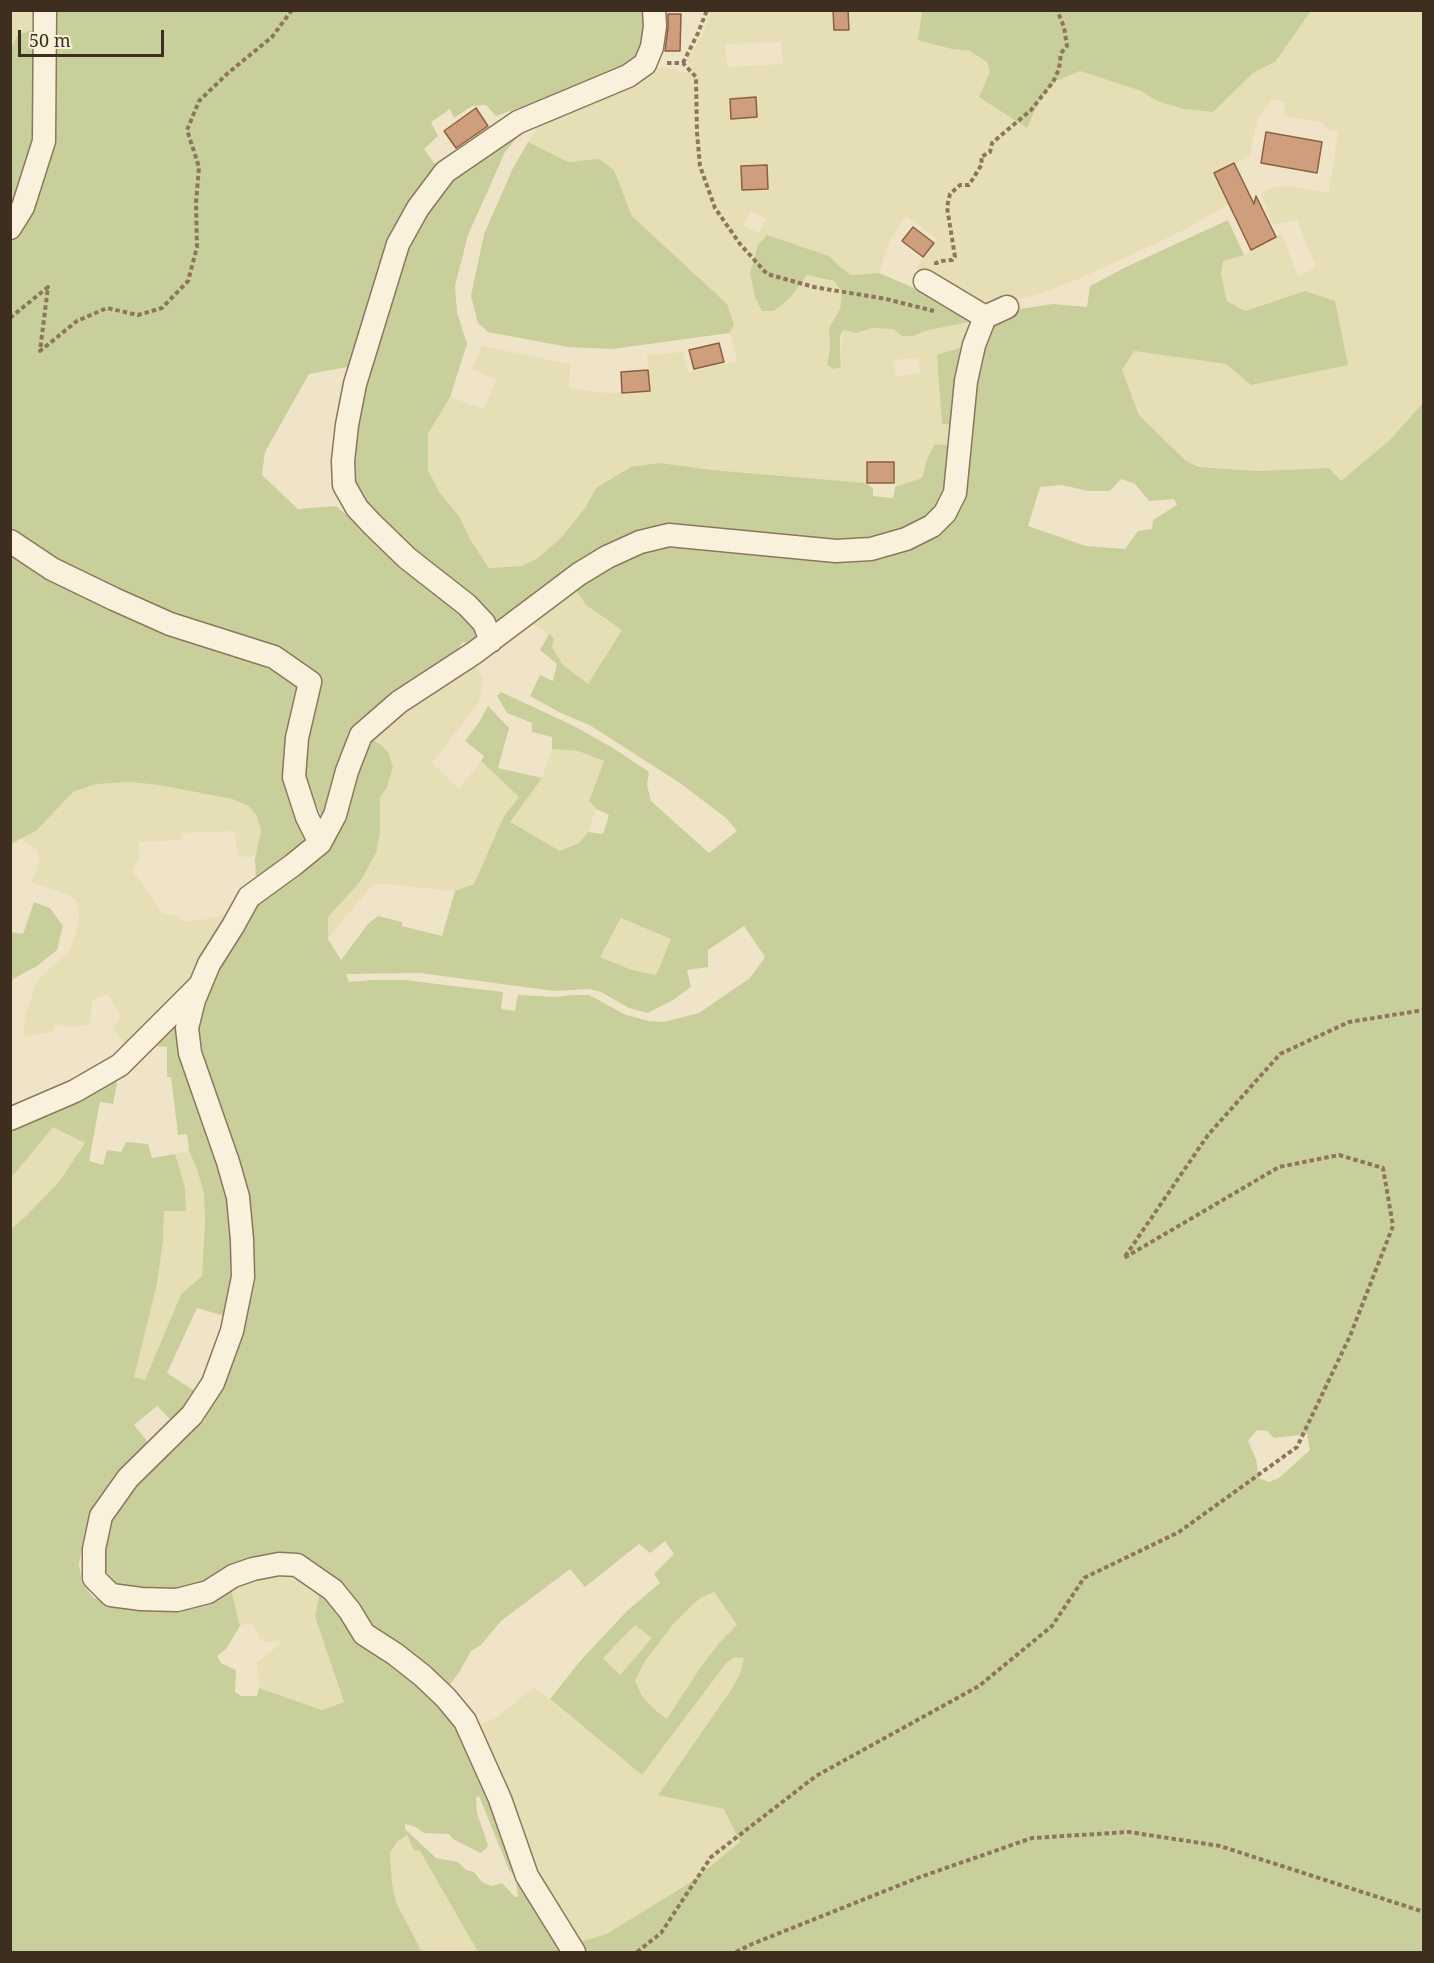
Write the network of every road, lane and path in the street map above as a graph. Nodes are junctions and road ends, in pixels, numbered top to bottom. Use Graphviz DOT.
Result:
graph roads {
  1 [pos="45,10"];
  2 [pos="292,10"];
  3 [pos="654,10"];
  4 [pos="707,10"];
  5 [pos="1058,10"];
  6 [pos="683,63"];
  7 [pos="645,64"];
  8 [pos="10,228"];
  9 [pos="934,277"];
  10 [pos="1007,306"];
  11 [pos="940,312"];
  12 [pos="986,316"];
  13 [pos="10,318"];
  14 [pos="10,541"];
  15 [pos="491,640"];
  16 [pos="320,843"];
  17 [pos="201,984"];
  18 [pos="1424,1011"];
  19 [pos="10,1119"];
  20 [pos="1424,1912"];
  21 [pos="574,1953"];
  22 [pos="637,1953"];
  23 [pos="736,1953"];
  1 -- 8 [label="street"];
  2 -- 13 [label="path"];
  3 -- 7 [label="street"];
  4 -- 6 [label="path"];
  5 -- 9 [label="path"];
  6 -- 7 [label="path"];
  6 -- 11 [label="path"];
  7 -- 15 [label="street"];
  9 -- 12 [label="street"];
  10 -- 12 [label="street"];
  12 -- 15 [label="street"];
  14 -- 16 [label="street"];
  15 -- 16 [label="street"];
  16 -- 17 [label="street"];
  17 -- 19 [label="street"];
  17 -- 21 [label="street"];
  18 -- 22 [label="path"];
  20 -- 23 [label="path"];
}
